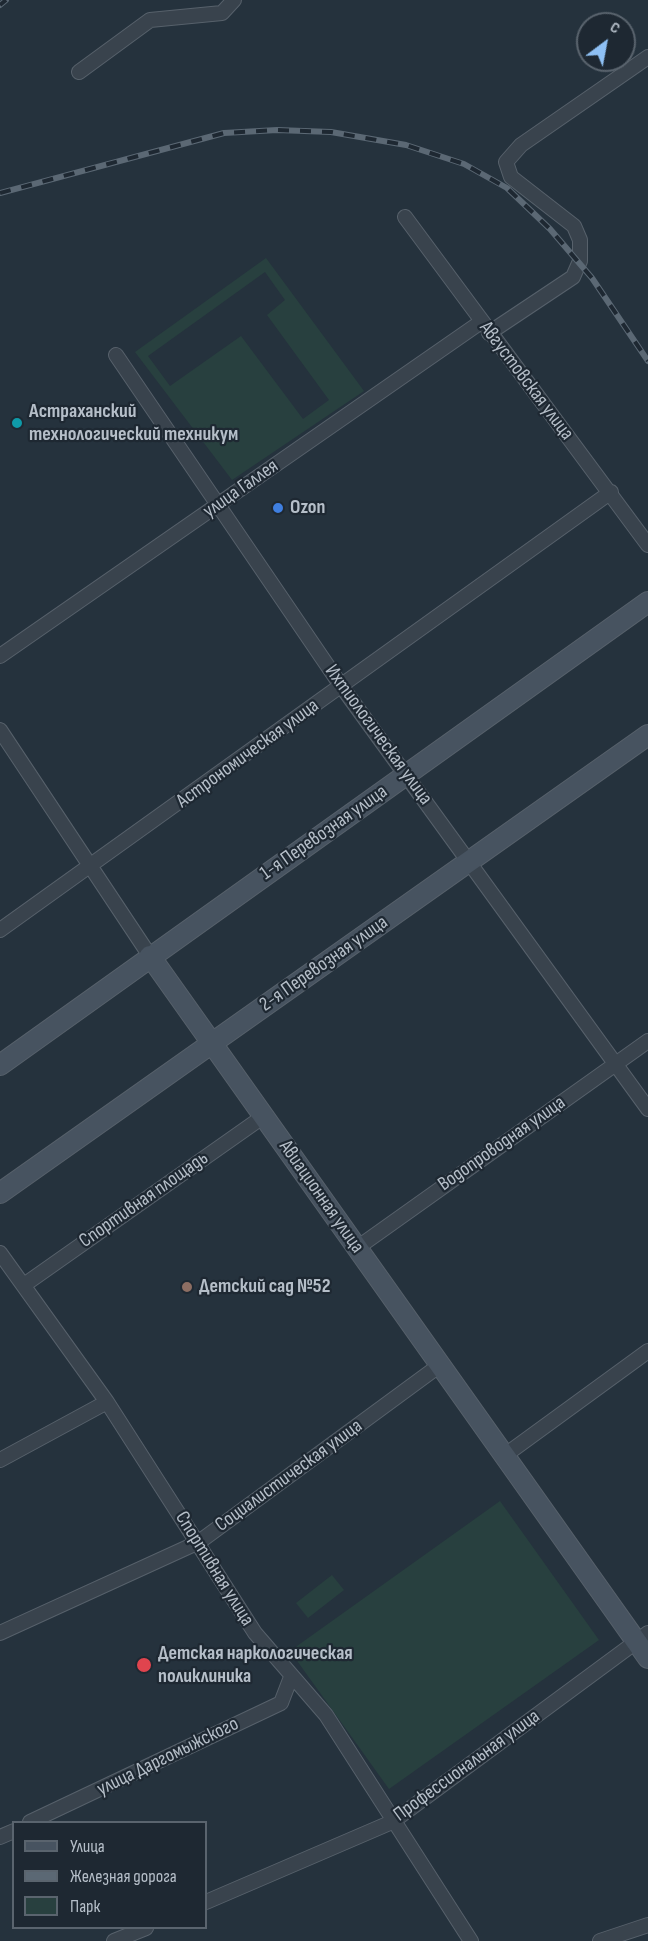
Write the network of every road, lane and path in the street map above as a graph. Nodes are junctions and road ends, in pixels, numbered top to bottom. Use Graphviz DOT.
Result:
graph roads {
  1 [pos="234,0"];
  2 [pos="648,57"];
  3 [pos="80,72"];
  4 [pos="405,217"];
  5 [pos="485,327"];
  6 [pos="116,355"];
  7 [pos="611,492"];
  8 [pos="220,504"];
  9 [pos="648,544"];
  10 [pos="648,602"];
  11 [pos="0,656"];
  12 [pos="342,687"];
  13 [pos="0,730"];
  14 [pos="648,735"];
  15 [pos="405,775"];
  16 [pos="469,861"];
  17 [pos="90,867"];
  18 [pos="0,930"];
  19 [pos="150,956"];
  20 [pos="648,1041"];
  21 [pos="213,1043"];
  22 [pos="615,1064"];
  23 [pos="0,1065"];
  24 [pos="648,1109"];
  25 [pos="264,1116"];
  26 [pos="0,1193"];
  27 [pos="357,1248"];
  28 [pos="2,1262"];
  29 [pos="24,1285"];
  30 [pos="648,1351"];
  31 [pos="440,1365"];
  32 [pos="107,1402"];
  33 [pos="504,1456"];
  34 [pos="0,1460"];
  35 [pos="199,1542"];
  36 [pos="0,1633"];
  37 [pos="642,1637"];
  38 [pos="648,1658"];
  39 [pos="291,1677"];
  40 [pos="32,1821"];
  41 [pos="392,1822"];
  42 [pos="207,1902"];
  43 [pos="648,1925"];
  44 [pos="144,1929"];
  45 [pos="114,1941"];
  46 [pos="471,1941"];
  47 [pos="600,1941"];
  1 -- 3 [label="street"];
  2 -- 5 [label="street, улица Галлея"];
  4 -- 5 [label="street, Августовская улица"];
  5 -- 7 [label="street, Августовская улица"];
  5 -- 8 [label="street, улица Галлея"];
  6 -- 8 [label="street, Ихтиологическая улица"];
  7 -- 9 [label="street, Августовская улица"];
  7 -- 12 [label="street, Астрономическая улица"];
  8 -- 11 [label="street, улица Галлея"];
  8 -- 12 [label="street, Ихтиологическая улица"];
  10 -- 15 [label="street, 1-я Перевозная улица"];
  12 -- 15 [label="street, Ихтиологическая улица"];
  12 -- 17 [label="street, Астрономическая улица"];
  13 -- 17 [label="street, Авиационная улица"];
  14 -- 16 [label="street, 2-я Перевозная улица"];
  15 -- 16 [label="street, Ихтиологическая улица"];
  15 -- 19 [label="street, 1-я Перевозная улица"];
  16 -- 21 [label="street, 2-я Перевозная улица"];
  16 -- 22 [label="street, Ихтиологическая улица"];
  17 -- 18 [label="street, Астрономическая улица"];
  17 -- 19 [label="street, Авиационная улица"];
  19 -- 21 [label="street, Авиационная улица"];
  19 -- 23 [label="street, 1-я Перевозная улица"];
  20 -- 22 [label="street, Водопроводная улица"];
  21 -- 25 [label="street, Авиационная улица"];
  21 -- 26 [label="street, 2-я Перевозная улица"];
  22 -- 24 [label="street, Ихтиологическая улица"];
  22 -- 27 [label="street, Водопроводная улица"];
  25 -- 27 [label="street, Авиационная улица"];
  25 -- 29 [label="street, Спортивная площадь"];
  27 -- 31 [label="street, Авиационная улица"];
  28 -- 29 [label="street, Спортивная улица"];
  29 -- 32 [label="street, Спортивная улица"];
  30 -- 33 [label="street"];
  31 -- 33 [label="street, Авиационная улица"];
  31 -- 35 [label="street, Социалистическая улица"];
  32 -- 34 [label="street"];
  32 -- 35 [label="street, Спортивная улица"];
  33 -- 37 [label="street, Авиационная улица"];
  35 -- 36 [label="street, Социалистическая улица"];
  35 -- 39 [label="street, Спортивная улица"];
  37 -- 38 [label="street, Авиационная улица"];
  37 -- 41 [label="street, Профессиональная улица"];
  39 -- 40 [label="street, улица Даргомыжского"];
  39 -- 41 [label="street, Спортивная улица"];
  41 -- 42 [label="street, Профессиональная улица"];
  41 -- 46 [label="street, Спортивная улица"];
  43 -- 47 [label="street"];
  44 -- 45 [label="street"];
}
